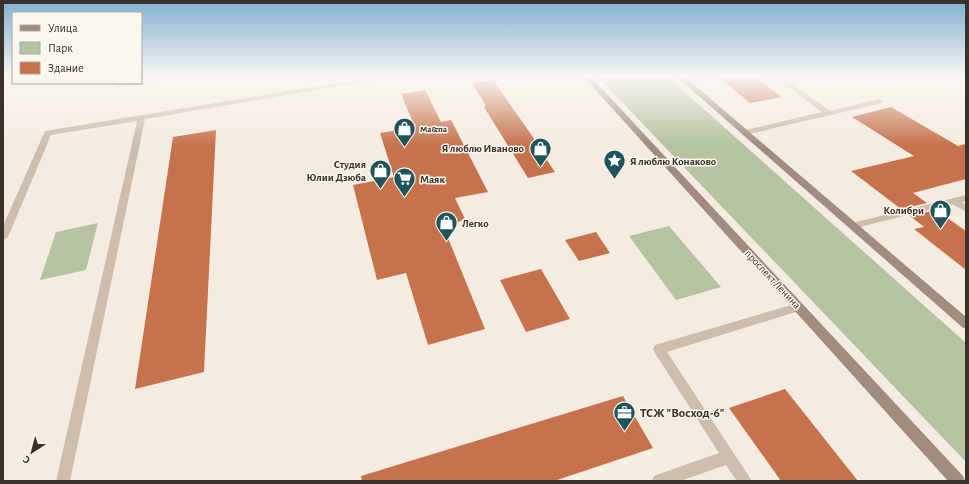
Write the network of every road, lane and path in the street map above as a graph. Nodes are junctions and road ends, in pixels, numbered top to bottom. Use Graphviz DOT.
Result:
graph roads {
  1 [pos="252,100"];
  2 [pos="608,100"];
  3 [pos="706,100"];
  4 [pos="809,100"];
  5 [pos="879,101"];
  6 [pos="828,113"];
  7 [pos="141,118"];
  8 [pos="745,134"];
  9 [pos="966,198"];
  10 [pos="955,202"];
  11 [pos="966,209"];
  12 [pos="852,226"];
  13 [pos="3,237"];
  14 [pos="798,307"];
  15 [pos="966,324"];
  16 [pos="729,457"];
  17 [pos="64,481"];
  18 [pos="659,481"];
  19 [pos="745,481"];
  20 [pos="958,481"];
  1 -- 7 [label="lane"];
  2 -- 14 [label="street, проспект Ленина"];
  3 -- 8 [label="street"];
  4 -- 6 [label="lane"];
  5 -- 6 [label="lane"];
  6 -- 8 [label="lane"];
  7 -- 13 [label="lane"];
  7 -- 17 [label="lane"];
  8 -- 12 [label="street"];
  9 -- 10 [label="lane"];
  10 -- 11 [label="lane"];
  10 -- 12 [label="lane"];
  12 -- 15 [label="street"];
  14 -- 16 [label="lane"];
  14 -- 20 [label="street, проспект Ленина"];
  16 -- 18 [label="lane"];
  16 -- 19 [label="lane"];
}
